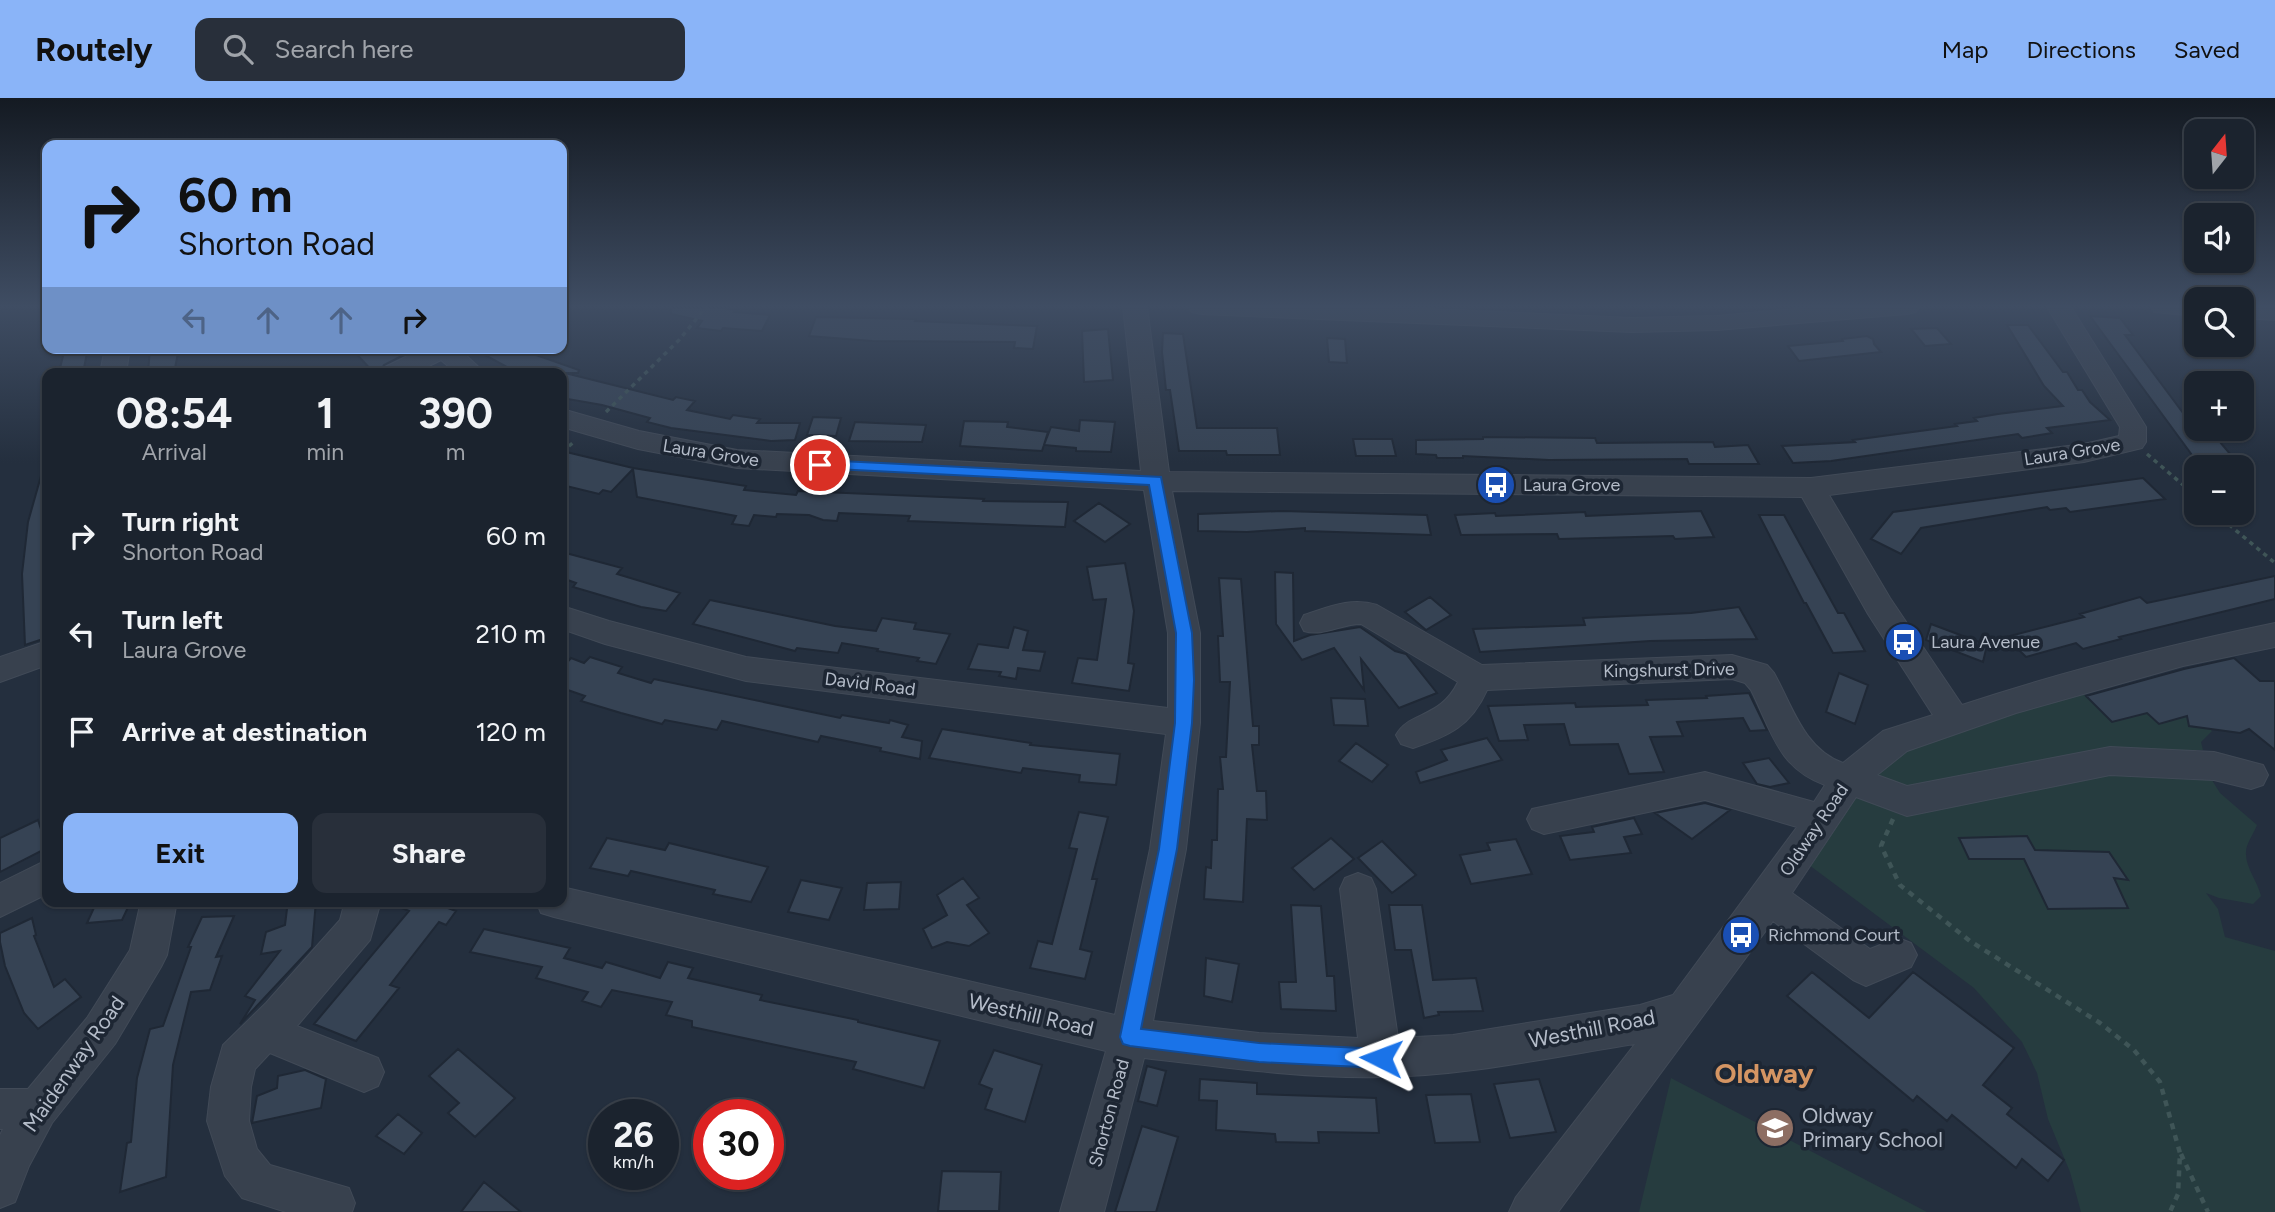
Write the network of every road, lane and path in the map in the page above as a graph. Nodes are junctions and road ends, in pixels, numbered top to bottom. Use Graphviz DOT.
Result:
graph roads {
  1 [pos="422,359"];
  2 [pos="659,359"];
  3 [pos="1141,359"];
  4 [pos="2091,359"];
  5 [pos="404,368"];
  6 [pos="567,420"];
  7 [pos="589,427"];
  8 [pos="2132,442"];
  9 [pos="567,447"];
  10 [pos="1156,481"];
  11 [pos="2184,486"];
  12 [pos="1811,488"];
  13 [pos="2229,525"];
  14 [pos="2275,563"];
  15 [pos="567,619"];
  16 [pos="1315,623"];
  17 [pos="2275,635"];
  18 [pos="42,655"];
  19 [pos="0,670"];
  20 [pos="1477,678"];
  21 [pos="1953,719"];
  22 [pos="1184,723"];
  23 [pos="1413,736"];
  24 [pos="2251,775"];
  25 [pos="1849,778"];
  26 [pos="1907,801"];
  27 [pos="1544,819"];
  28 [pos="1822,819"];
  29 [pos="42,879"];
  30 [pos="1359,889"];
  31 [pos="1768,896"];
  32 [pos="0,901"];
  33 [pos="567,904"];
  34 [pos="158,907"];
  35 [pos="362,907"];
  36 [pos="1898,955"];
  37 [pos="1682,1010"];
  38 [pos="272,1024"];
  39 [pos="1130,1037"];
  40 [pos="1381,1058"];
  41 [pos="364,1072"];
  42 [pos="19,1109"];
  43 [pos="2180,1153"];
  44 [pos="0,1186"];
  45 [pos="334,1203"];
  46 [pos="1082,1212"];
  47 [pos="1531,1212"];
  48 [pos="2169,1212"];
  49 [pos="2208,1212"];
  1 -- 5 [label="street"];
  2 -- 7 [label="path"];
  3 -- 10 [label="street, Shorton Road"];
  4 -- 8 [label="street, Laura Grove"];
  6 -- 7 [label="street, Laura Grove"];
  7 -- 9 [label="path"];
  7 -- 10 [label="street, Laura Grove"];
  8 -- 11 [label="path"];
  8 -- 12 [label="street, Laura Grove"];
  10 -- 12 [label="street, Laura Grove"];
  10 -- 22 [label="street, Shorton Road"];
  12 -- 21 [label="street"];
  13 -- 14 [label="path"];
  15 -- 22 [label="street, David Road"];
  16 -- 20 [label="street"];
  17 -- 21 [label="street, Oldway Road"];
  18 -- 19 [label="street"];
  20 -- 23 [label="street"];
  20 -- 25 [label="street, Kingshurst Drive"];
  21 -- 25 [label="street, Oldway Road"];
  22 -- 39 [label="street, Shorton Road"];
  24 -- 26 [label="street"];
  25 -- 26 [label="street, Kingshurst Drive"];
  25 -- 28 [label="street, Oldway Road"];
  26 -- 43 [label="path"];
  27 -- 28 [label="street"];
  28 -- 31 [label="street, Oldway Road"];
  29 -- 32 [label="street"];
  30 -- 40 [label="street"];
  31 -- 36 [label="street"];
  31 -- 37 [label="street, Oldway Road"];
  33 -- 39 [label="street, Westhill Road"];
  34 -- 42 [label="street, Maidenway Road"];
  35 -- 38 [label="street"];
  37 -- 40 [label="street, Westhill Road"];
  37 -- 47 [label="street, Oldway Road"];
  38 -- 41 [label="street"];
  38 -- 45 [label="street"];
  39 -- 40 [label="street, Westhill Road"];
  39 -- 46 [label="street, Shorton Road"];
  42 -- 44 [label="street, Maidenway Road"];
  43 -- 48 [label="path"];
  43 -- 49 [label="path"];
}
